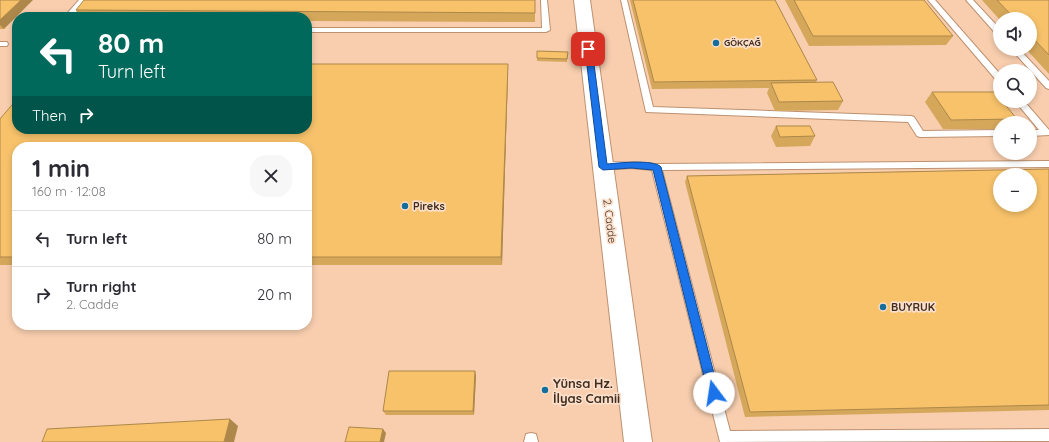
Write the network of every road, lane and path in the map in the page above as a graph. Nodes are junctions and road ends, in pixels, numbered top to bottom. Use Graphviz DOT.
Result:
graph roads {
  1 [pos="83,0"];
  2 [pos="544,0"];
  3 [pos="582,0"];
  4 [pos="624,0"];
  5 [pos="931,0"];
  6 [pos="969,0"];
  7 [pos="72,12"];
  8 [pos="993,26"];
  9 [pos="312,30"];
  10 [pos="1021,56"];
  11 [pos="993,71"];
  12 [pos="1049,86"];
  13 [pos="1025,108"];
  14 [pos="1032,116"];
  15 [pos="1037,122"];
  16 [pos="993,133"];
  17 [pos="1037,133"];
  18 [pos="1049,164"];
  19 [pos="603,167"];
  20 [pos="656,167"];
  21 [pos="1049,434"];
  22 [pos="638,442"];
  1 -- 7 [label="lane"];
  2 -- 9 [label="lane"];
  3 -- 19 [label="street, 2. Cadde"];
  4 -- 16 [label="lane"];
  5 -- 11 [label="lane"];
  6 -- 8 [label="lane"];
  10 -- 12 [label="lane"];
  13 -- 14 [label="lane"];
  15 -- 17 [label="lane"];
  18 -- 20 [label="lane"];
  19 -- 20 [label="lane"];
  19 -- 22 [label="street, 2. Cadde"];
  20 -- 21 [label="lane"];
}
